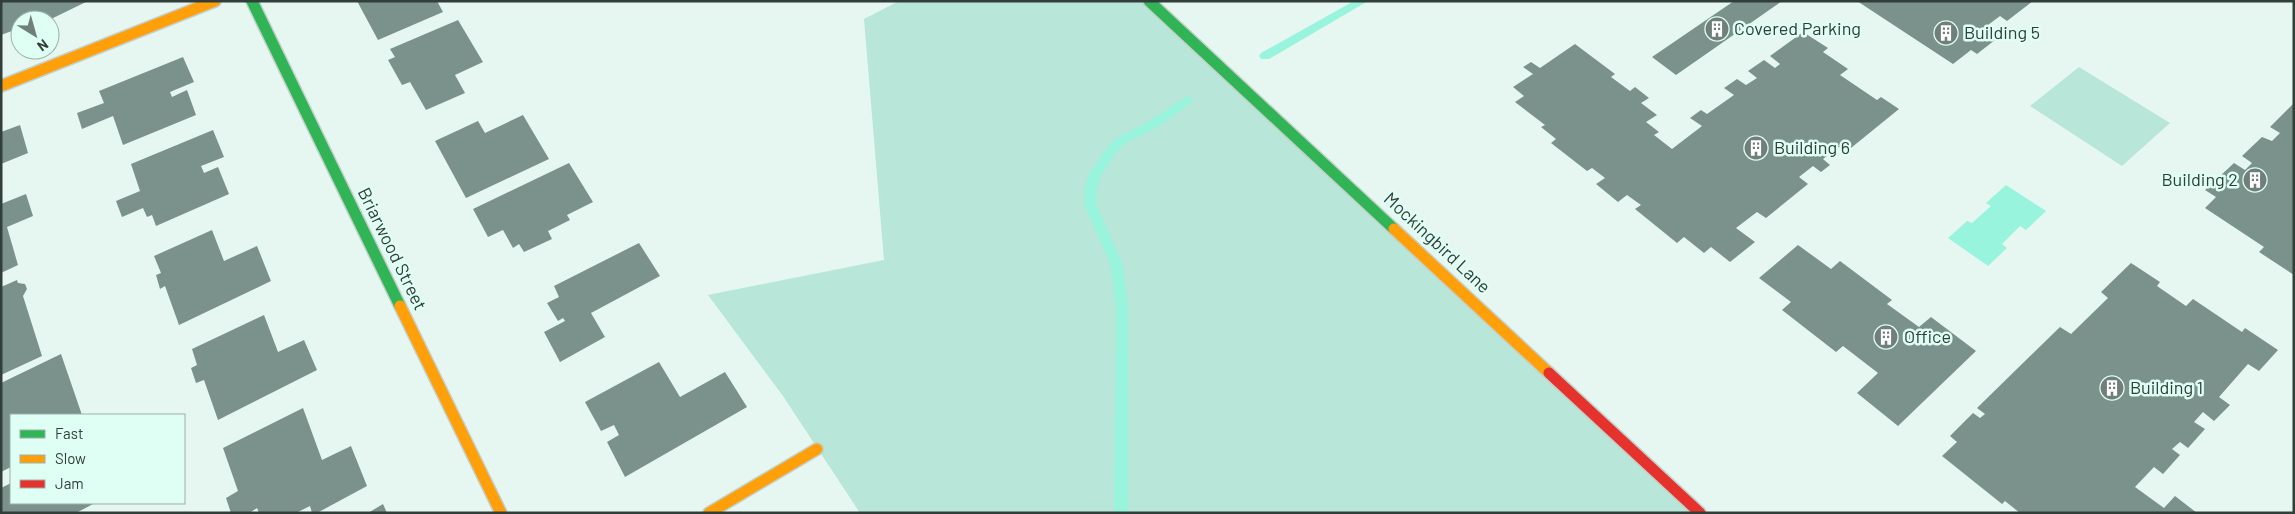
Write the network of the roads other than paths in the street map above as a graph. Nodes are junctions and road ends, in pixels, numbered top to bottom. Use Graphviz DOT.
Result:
graph roads {
  1 [pos="215,1"];
  2 [pos="252,1"];
  3 [pos="1149,1"];
  4 [pos="1,86"];
  5 [pos="817,449"];
  6 [pos="501,513"];
  7 [pos="709,513"];
  8 [pos="1700,513"];
  1 -- 4 [label="street"];
  2 -- 6 [label="street, Briarwood Street"];
  3 -- 8 [label="street, Mockingbird Lane"];
  5 -- 7 [label="street"];
}
